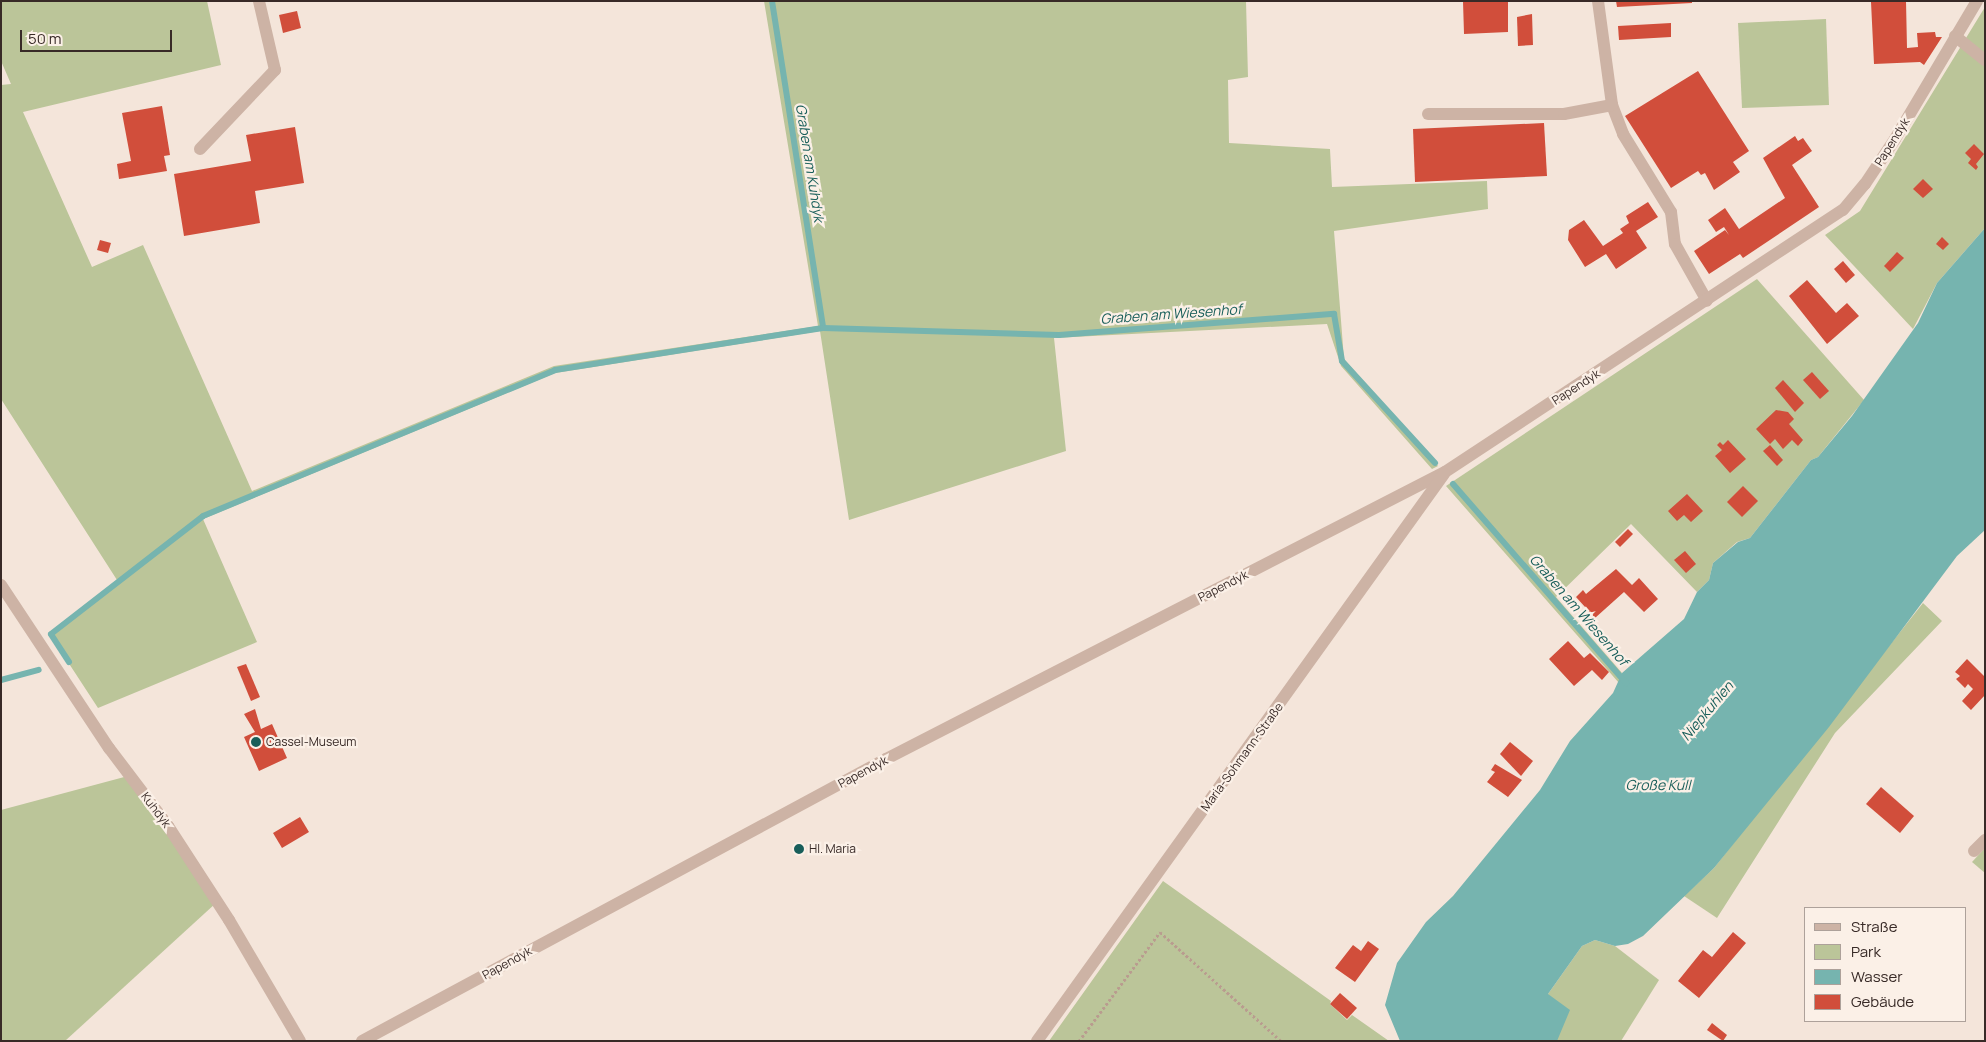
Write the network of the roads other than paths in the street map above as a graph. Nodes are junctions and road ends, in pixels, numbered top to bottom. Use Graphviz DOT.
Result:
graph roads {
  1 [pos="259,1"];
  2 [pos="1598,1"];
  3 [pos="1977,1"];
  4 [pos="1955,36"];
  5 [pos="1985,60"];
  6 [pos="1612,105"];
  7 [pos="1428,114"];
  8 [pos="200,149"];
  9 [pos="1708,301"];
  10 [pos="1446,472"];
  11 [pos="1,586"];
  12 [pos="1985,840"];
  13 [pos="1974,852"];
  14 [pos="300,1041"];
  15 [pos="362,1041"];
  16 [pos="1037,1041"];
  1 -- 8 [label="street"];
  2 -- 6 [label="street"];
  3 -- 4 [label="street, Papendyk"];
  4 -- 5 [label="street"];
  4 -- 9 [label="street, Papendyk"];
  6 -- 7 [label="street"];
  6 -- 9 [label="street"];
  9 -- 10 [label="street, Papendyk"];
  10 -- 15 [label="street, Papendyk"];
  10 -- 16 [label="street, Maria-Sohmann-Straße"];
  11 -- 14 [label="street, Kuhdyk"];
  12 -- 13 [label="street"];
}
